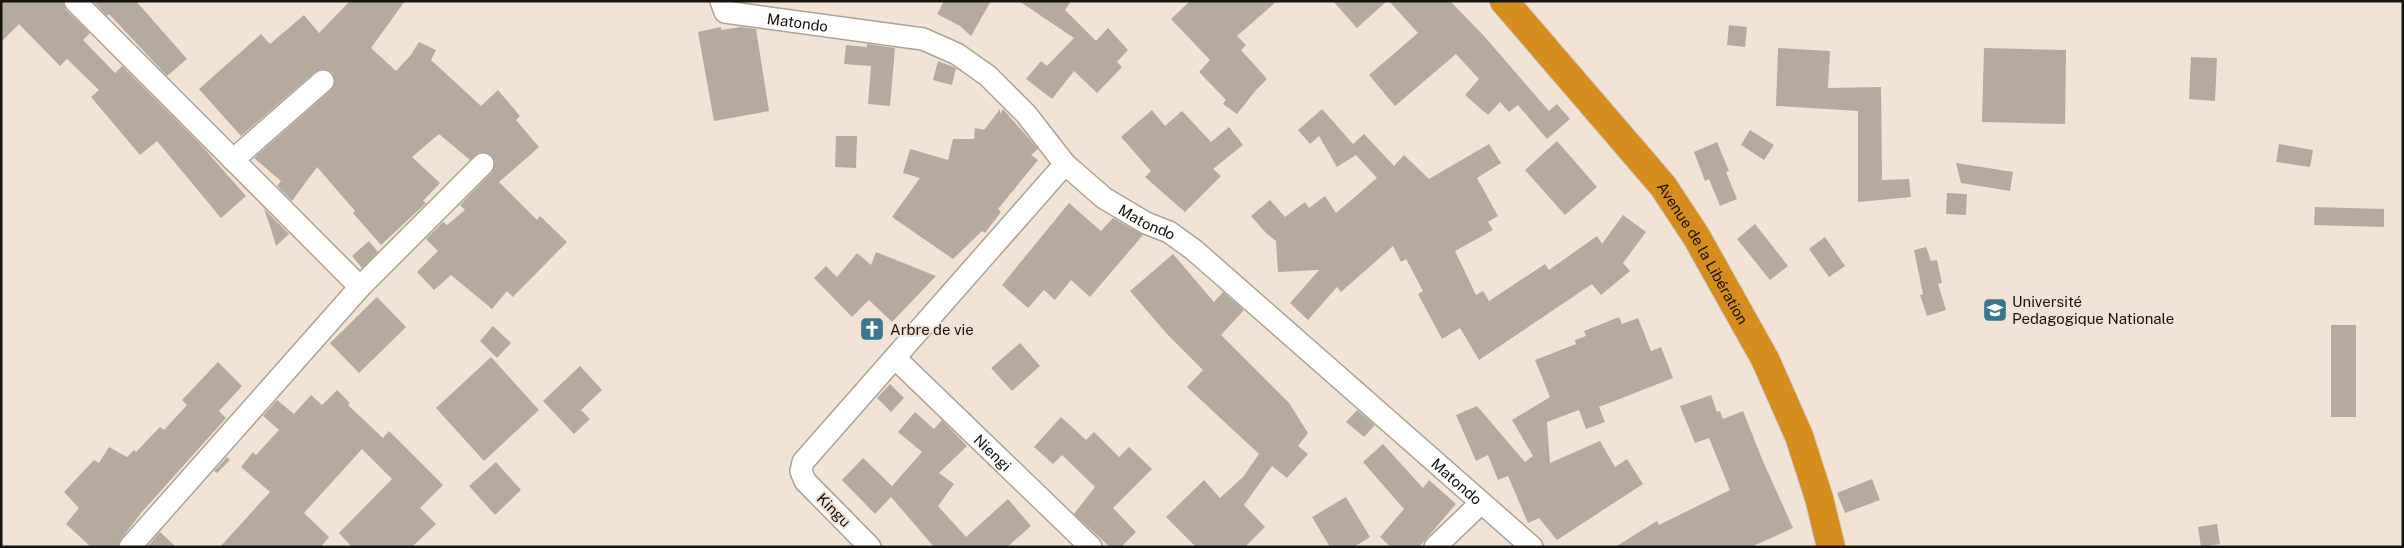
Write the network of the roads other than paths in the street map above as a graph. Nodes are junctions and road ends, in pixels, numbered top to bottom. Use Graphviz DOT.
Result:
graph roads {
  1 [pos="75,1"];
  2 [pos="721,1"];
  3 [pos="1504,1"];
  4 [pos="323,81"];
  5 [pos="233,160"];
  6 [pos="483,164"];
  7 [pos="1066,164"];
  8 [pos="360,287"];
  9 [pos="895,358"];
  10 [pos="1481,503"];
  11 [pos="130,547"];
  12 [pos="870,547"];
  13 [pos="1090,547"];
  14 [pos="1435,547"];
  15 [pos="1532,547"];
  16 [pos="1831,547"];
  1 -- 5 [label="street"];
  2 -- 7 [label="street, Matondo"];
  3 -- 16 [label="highway, Avenue de la Libération"];
  4 -- 5 [label="street"];
  5 -- 8 [label="street"];
  6 -- 8 [label="street"];
  7 -- 9 [label="street"];
  7 -- 10 [label="street, Matondo"];
  8 -- 11 [label="street"];
  9 -- 12 [label="street, Kingu"];
  9 -- 13 [label="street, Niengi"];
  10 -- 14 [label="street"];
  10 -- 15 [label="street, Matondo"];
}
